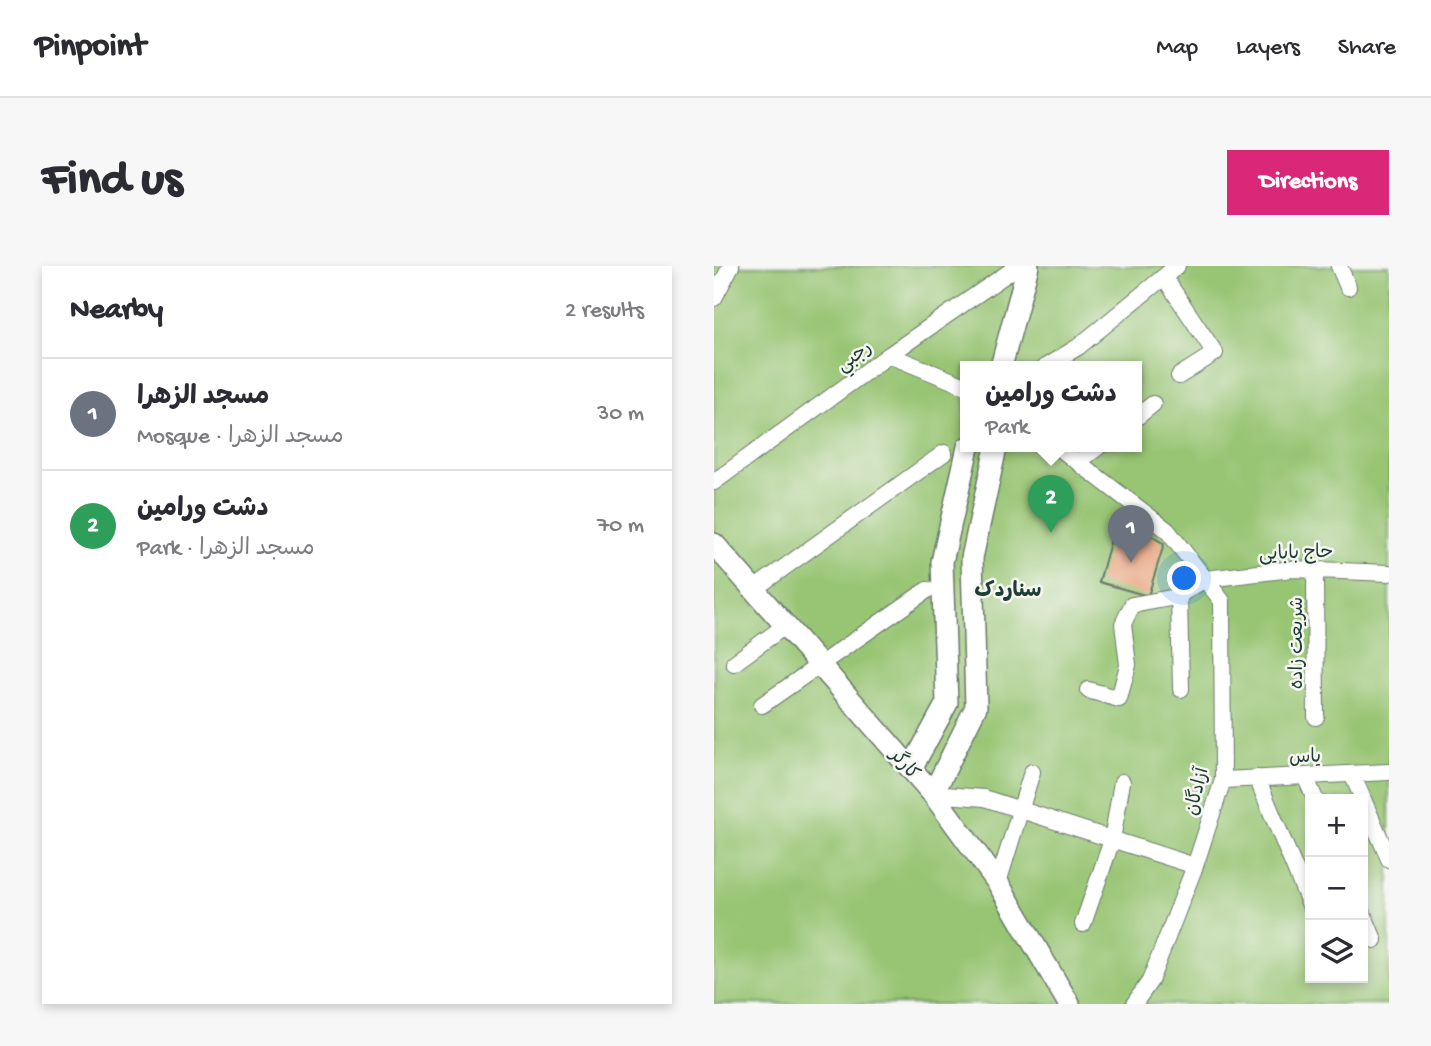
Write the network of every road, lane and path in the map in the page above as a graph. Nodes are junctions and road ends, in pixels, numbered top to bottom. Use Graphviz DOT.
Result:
graph roads {
  1 [pos="731,266"];
  2 [pos="1018,266"];
  3 [pos="1028,266"];
  4 [pos="1339,266"];
  5 [pos="1171,271"];
  6 [pos="1348,287"];
  7 [pos="714,298"];
  8 [pos="889,355"];
  9 [pos="1003,361"];
  10 [pos="1055,361"];
  11 [pos="1179,376"];
  12 [pos="960,384"];
  13 [pos="1153,404"];
  14 [pos="1142,413"];
  15 [pos="967,452"];
  16 [pos="995,452"];
  17 [pos="1065,452"];
  18 [pos="1091,452"];
  19 [pos="944,453"];
  20 [pos="1078,462"];
  21 [pos="714,482"];
  22 [pos="714,544"];
  23 [pos="1315,570"];
  24 [pos="1389,573"];
  25 [pos="1205,579"];
  26 [pos="754,589"];
  27 [pos="927,590"];
  28 [pos="1179,596"];
  29 [pos="786,625"];
  30 [pos="734,663"];
  31 [pos="820,665"];
  32 [pos="1181,689"];
  33 [pos="1088,690"];
  34 [pos="762,705"];
  35 [pos="1316,717"];
  36 [pos="911,769"];
  37 [pos="1032,772"];
  38 [pos="1389,772"];
  39 [pos="1352,774"];
  40 [pos="1305,776"];
  41 [pos="1256,778"];
  42 [pos="1223,780"];
  43 [pos="1122,782"];
  44 [pos="933,794"];
  45 [pos="1313,794"];
  46 [pos="1021,810"];
  47 [pos="1112,840"];
  48 [pos="1389,859"];
  49 [pos="1195,866"];
  50 [pos="998,883"];
  51 [pos="1305,893"];
  52 [pos="1366,920"];
  53 [pos="1083,924"];
  54 [pos="1374,940"];
  55 [pos="1069,1004"];
  56 [pos="1134,1004"];
  1 -- 7 [label="street"];
  2 -- 8 [label="street, رجبي"];
  3 -- 9 [label="main road"];
  4 -- 6 [label="street"];
  5 -- 10 [label="street"];
  5 -- 11 [label="street"];
  8 -- 12 [label="street"];
  8 -- 21 [label="street, رجبي"];
  13 -- 14 [label="street"];
  15 -- 36 [label="main road"];
  16 -- 44 [label="main road"];
  17 -- 20 [label="street, آزادگان"];
  18 -- 20 [label="street"];
  19 -- 26 [label="street"];
  20 -- 25 [label="street, آزادگان"];
  22 -- 26 [label="main road, کارگر"];
  23 -- 24 [label="street, حاج بابایی"];
  23 -- 25 [label="street, حاج بابایی"];
  23 -- 35 [label="street, شریعت زاده"];
  25 -- 28 [label="street"];
  25 -- 42 [label="street, آزادگان"];
  26 -- 29 [label="main road, کارگر"];
  27 -- 31 [label="street"];
  28 -- 32 [label="street"];
  28 -- 33 [label="street"];
  29 -- 30 [label="street"];
  29 -- 31 [label="main road, کارگر"];
  31 -- 34 [label="street"];
  31 -- 36 [label="main road, کارگر"];
  36 -- 44 [label="main road, کارگر"];
  37 -- 46 [label="street"];
  38 -- 39 [label="street, یاس"];
  39 -- 40 [label="street, یاس"];
  39 -- 48 [label="street"];
  40 -- 41 [label="street, یاس"];
  40 -- 45 [label="street"];
  41 -- 42 [label="street, یاس"];
  41 -- 51 [label="street"];
  42 -- 49 [label="street, آزادگان"];
  43 -- 47 [label="street"];
  44 -- 46 [label="street"];
  44 -- 50 [label="main road, کارگر"];
  46 -- 47 [label="street"];
  46 -- 50 [label="street"];
  47 -- 49 [label="street"];
  47 -- 53 [label="street"];
  49 -- 56 [label="street, آزادگان"];
  50 -- 55 [label="main road, کارگر"];
  52 -- 54 [label="street"];
}
